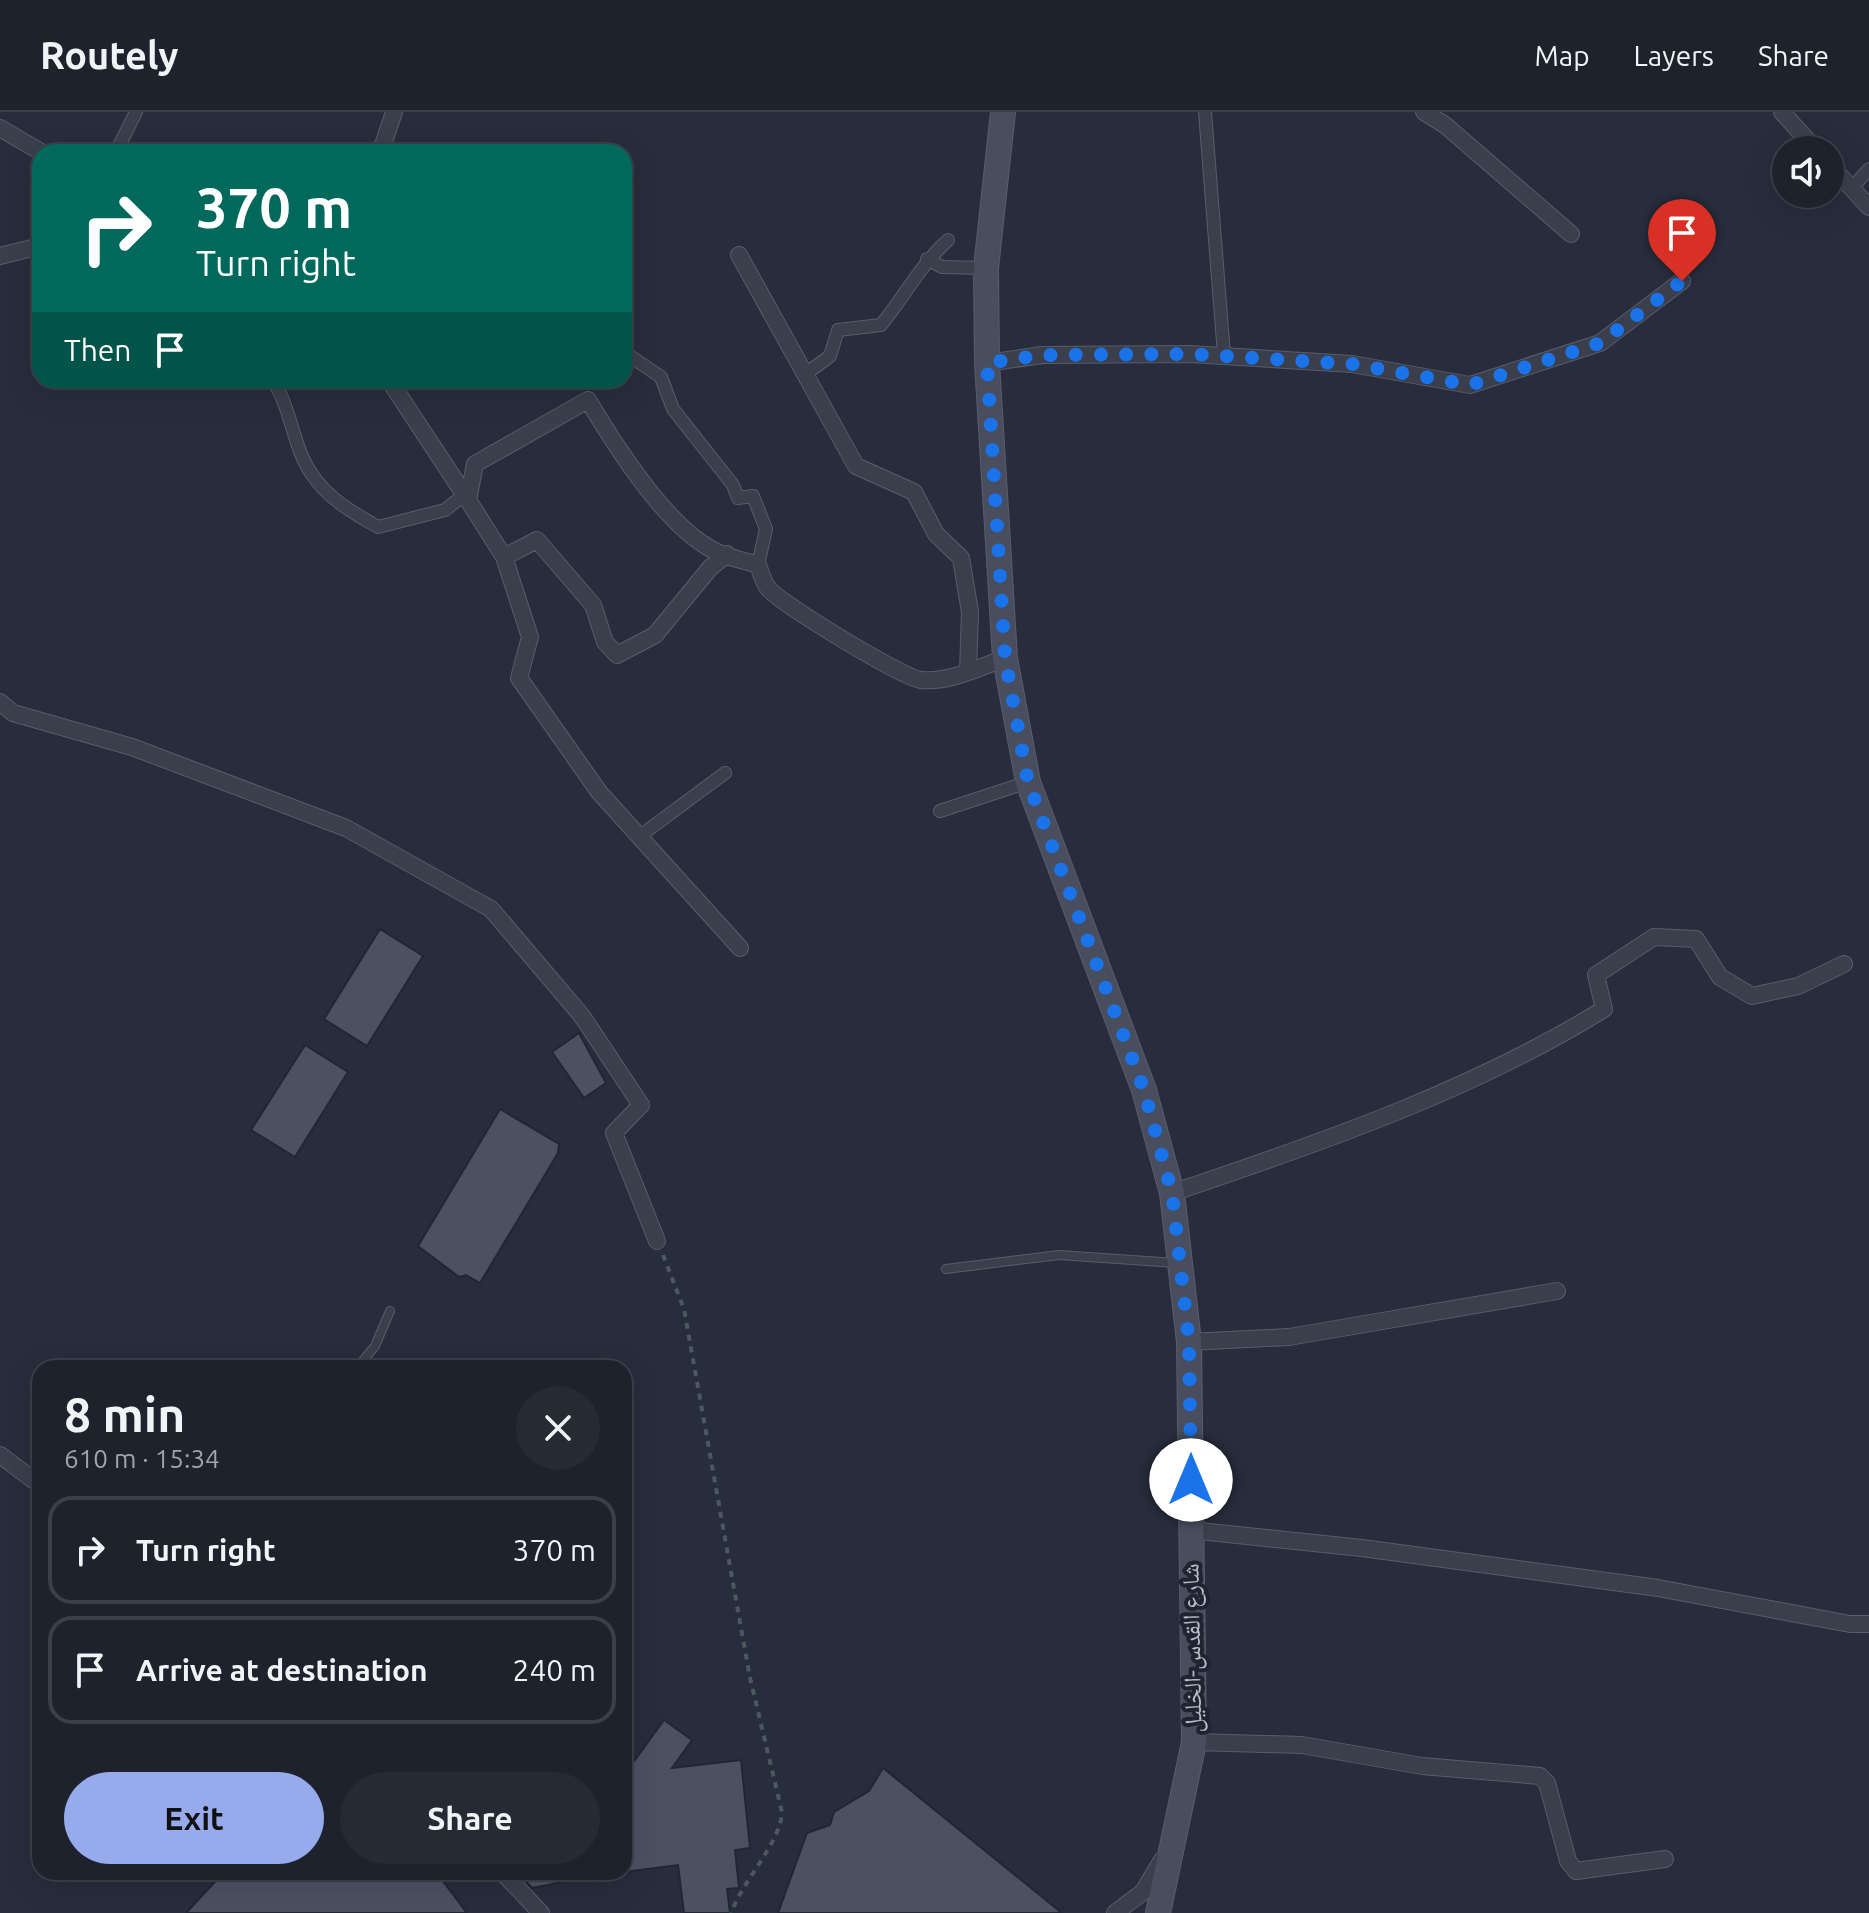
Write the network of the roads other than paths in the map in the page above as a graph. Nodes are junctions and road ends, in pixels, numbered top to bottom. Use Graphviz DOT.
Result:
graph roads {
  1 [pos="136,112"];
  2 [pos="394,112"];
  3 [pos="1003,112"];
  4 [pos="1205,112"];
  5 [pos="1424,112"];
  6 [pos="1782,112"];
  7 [pos="0,128"];
  8 [pos="1803,136"];
  9 [pos="120,144"];
  10 [pos="383,144"];
  11 [pos="32,147"];
  12 [pos="1869,169"];
  13 [pos="1844,181"];
  14 [pos="1851,189"];
  15 [pos="1869,207"];
  16 [pos="1571,234"];
  17 [pos="948,240"];
  18 [pos="32,248"];
  19 [pos="739,255"];
  20 [pos="0,256"];
  21 [pos="927,259"];
  22 [pos="986,268"];
  23 [pos="1682,281"];
  24 [pos="1224,355"];
  25 [pos="632,357"];
  26 [pos="987,363"];
  27 [pos="807,373"];
  28 [pos="278,388"];
  29 [pos="394,388"];
  30 [pos="466,498"];
  31 [pos="727,554"];
  32 [pos="504,557"];
  33 [pos="758,565"];
  34 [pos="1005,658"];
  35 [pos="968,672"];
  36 [pos="0,702"];
  37 [pos="725,773"];
  38 [pos="1028,782"];
  39 [pos="940,811"];
  40 [pos="640,836"];
  41 [pos="740,948"];
  42 [pos="1844,964"];
  43 [pos="1172,1193"];
  44 [pos="657,1241"];
  45 [pos="1179,1263"];
  46 [pos="946,1269"];
  47 [pos="1557,1291"];
  48 [pos="390,1311"];
  49 [pos="1189,1342"];
  50 [pos="364,1360"];
  51 [pos="0,1455"];
  52 [pos="32,1479"];
  53 [pos="1190,1530"];
  54 [pos="1869,1624"];
  55 [pos="1194,1742"];
  56 [pos="1171,1845"];
  57 [pos="1665,1859"];
  58 [pos="510,1880"];
  59 [pos="541,1913"];
  60 [pos="1115,1913"];
  61 [pos="1158,1913"];
  1 -- 9 [label="street"];
  2 -- 10 [label="street"];
  3 -- 22 [label="main road, شارع القدس-الخليل"];
  4 -- 24 [label="street"];
  5 -- 16 [label="street"];
  6 -- 8 [label="street"];
  7 -- 11 [label="street"];
  12 -- 14 [label="street"];
  13 -- 14 [label="street"];
  14 -- 15 [label="street"];
  17 -- 21 [label="street"];
  18 -- 20 [label="street"];
  19 -- 27 [label="street"];
  21 -- 22 [label="street"];
  21 -- 27 [label="street"];
  22 -- 26 [label="main road, شارع القدس-الخليل"];
  23 -- 24 [label="street"];
  24 -- 26 [label="street"];
  25 -- 33 [label="street"];
  26 -- 34 [label="main road, شارع القدس-الخليل"];
  27 -- 35 [label="street"];
  28 -- 30 [label="street"];
  29 -- 30 [label="street"];
  30 -- 31 [label="street"];
  30 -- 32 [label="street"];
  31 -- 32 [label="street"];
  31 -- 33 [label="street"];
  32 -- 40 [label="street"];
  33 -- 35 [label="street"];
  34 -- 35 [label="street"];
  34 -- 38 [label="main road, شارع القدس-الخليل"];
  36 -- 44 [label="street"];
  37 -- 40 [label="street"];
  38 -- 39 [label="street"];
  38 -- 43 [label="main road, شارع القدس-الخليل"];
  40 -- 41 [label="street"];
  42 -- 43 [label="street"];
  43 -- 45 [label="main road, شارع القدس-الخليل"];
  45 -- 46 [label="lane"];
  45 -- 49 [label="main road, شارع القدس-الخليل"];
  47 -- 49 [label="street"];
  48 -- 50 [label="lane"];
  49 -- 53 [label="main road, شارع القدس-الخليل"];
  51 -- 52 [label="street"];
  53 -- 54 [label="street"];
  53 -- 55 [label="main road, شارع القدس-الخليل"];
  55 -- 56 [label="main road, شارع القدس-الخليل"];
  55 -- 57 [label="street"];
  56 -- 60 [label="street"];
  56 -- 61 [label="main road, شارع القدس-الخليل"];
  58 -- 59 [label="street"];
}
